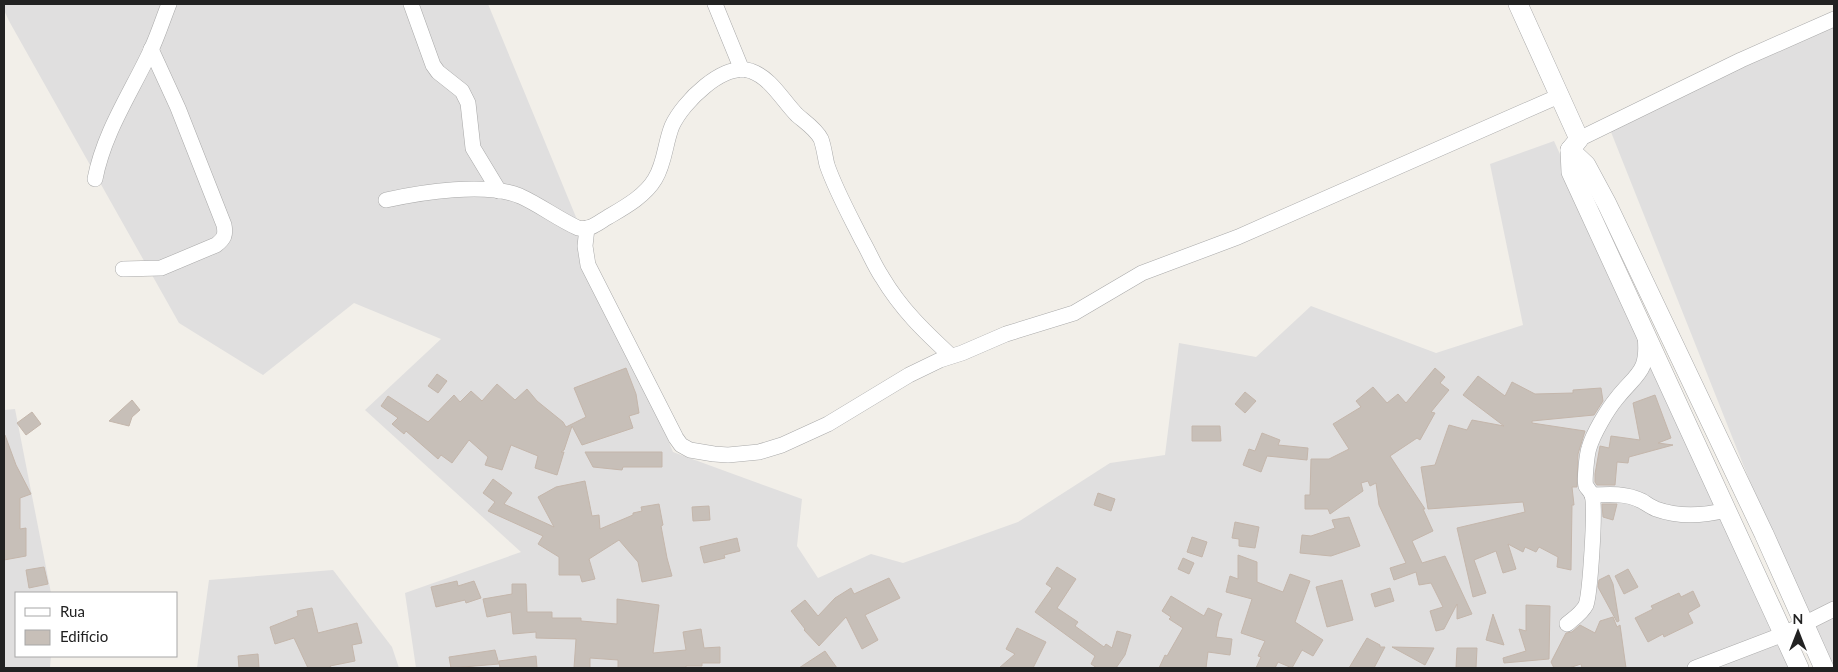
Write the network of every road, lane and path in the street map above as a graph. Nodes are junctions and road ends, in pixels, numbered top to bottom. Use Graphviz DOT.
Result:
graph roads {
  1 [pos="168,4"];
  2 [pos="411,4"];
  3 [pos="715,4"];
  4 [pos="1518,4"];
  5 [pos="1834,19"];
  6 [pos="151,49"];
  7 [pos="742,70"];
  8 [pos="1559,96"];
  9 [pos="1575,145"];
  10 [pos="95,179"];
  11 [pos="499,191"];
  12 [pos="386,200"];
  13 [pos="587,228"];
  14 [pos="123,268"];
  15 [pos="1645,332"];
  16 [pos="951,356"];
  17 [pos="1592,495"];
  18 [pos="1729,513"];
  19 [pos="1764,534"];
  20 [pos="1743,543"];
  21 [pos="1834,610"];
  22 [pos="1567,624"];
  23 [pos="1806,624"];
  24 [pos="1784,634"];
  25 [pos="1695,668"];
  26 [pos="1799,668"];
  27 [pos="1824,668"];
  1 -- 6 [label="street"];
  2 -- 11 [label="street"];
  3 -- 7 [label="street"];
  4 -- 8 [label="street"];
  5 -- 9 [label="street"];
  6 -- 10 [label="street"];
  6 -- 14 [label="street"];
  7 -- 13 [label="street"];
  7 -- 16 [label="street"];
  8 -- 9 [label="street"];
  8 -- 16 [label="street"];
  9 -- 15 [label="street"];
  9 -- 19 [label="street"];
  11 -- 12 [label="street"];
  11 -- 13 [label="street"];
  13 -- 16 [label="street"];
  15 -- 17 [label="street"];
  15 -- 18 [label="street"];
  17 -- 18 [label="street"];
  17 -- 22 [label="street"];
  18 -- 20 [label="street"];
  19 -- 20 [label="street"];
  19 -- 23 [label="street"];
  20 -- 24 [label="street"];
  21 -- 23 [label="street"];
  23 -- 24 [label="street"];
  23 -- 27 [label="street"];
  24 -- 25 [label="street"];
  24 -- 26 [label="street"];
}
